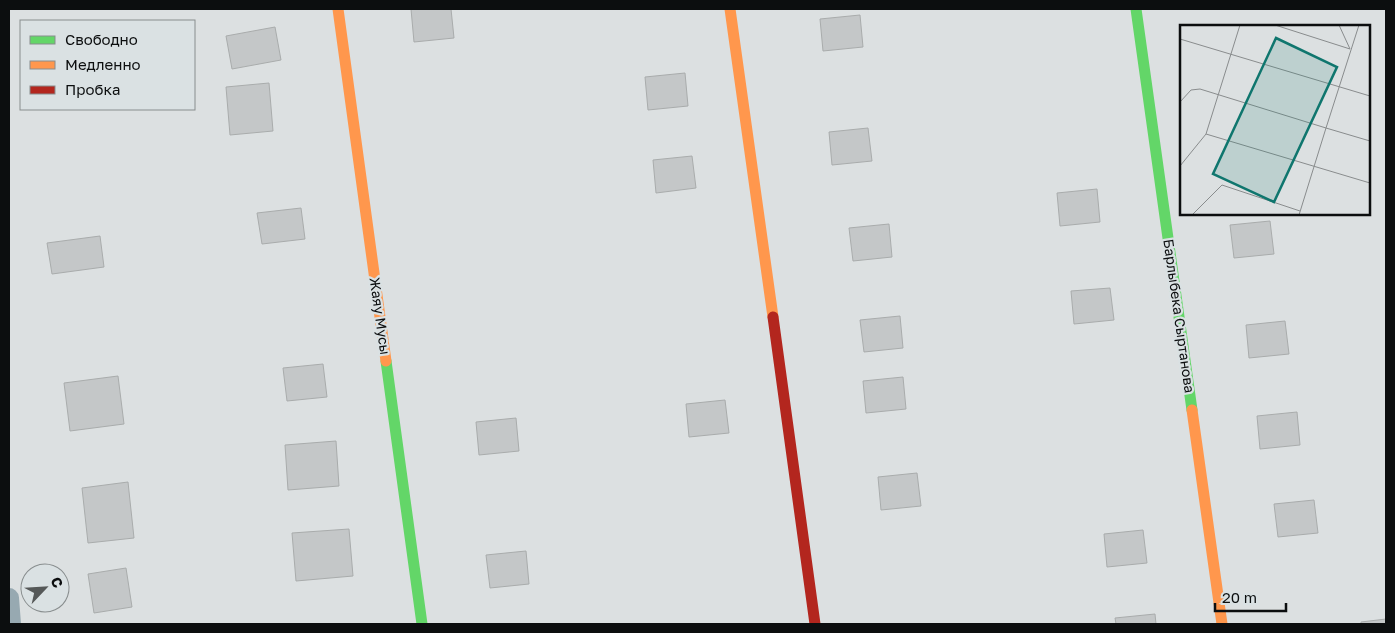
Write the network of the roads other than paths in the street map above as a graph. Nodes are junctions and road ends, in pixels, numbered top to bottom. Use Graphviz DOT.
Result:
graph roads {
  1 [pos="338,9"];
  2 [pos="730,9"];
  3 [pos="1136,9"];
  4 [pos="9,598"];
  5 [pos="11,624"];
  6 [pos="422,624"];
  7 [pos="815,624"];
  8 [pos="1222,624"];
  1 -- 6 [label="street, Жаяу Мусы"];
  2 -- 7 [label="street"];
  3 -- 8 [label="street, Барлыбека Сыртанова"];
  4 -- 5 [label="street"];
}
